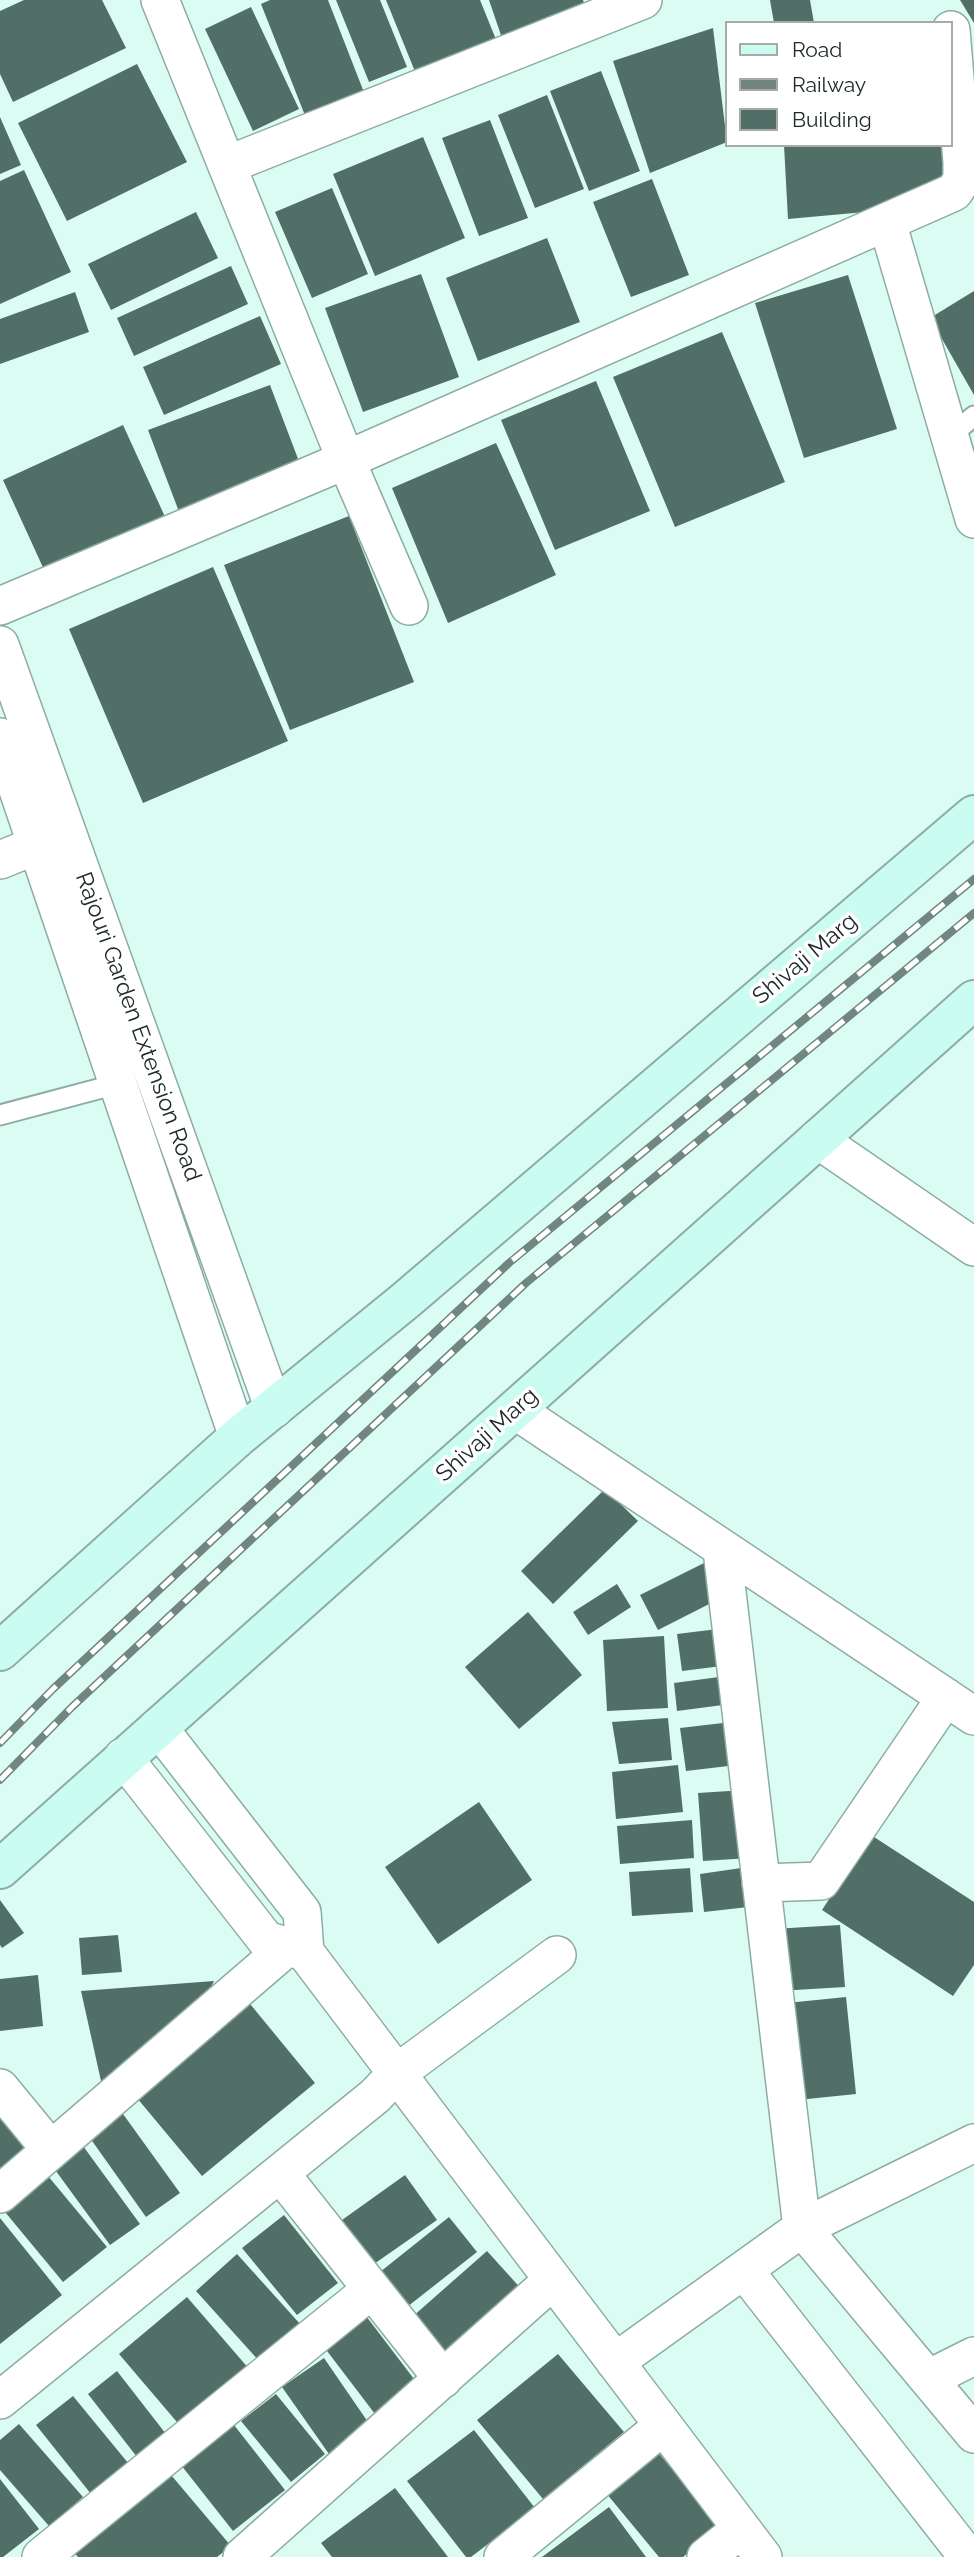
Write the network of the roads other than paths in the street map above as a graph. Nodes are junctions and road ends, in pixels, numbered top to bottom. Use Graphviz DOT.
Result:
graph roads {
  1 [pos="160,0"];
  2 [pos="643,0"];
  3 [pos="949,0"];
  4 [pos="951,21"];
  5 [pos="953,57"];
  6 [pos="227,165"];
  7 [pos="887,222"];
  8 [pos="962,426"];
  9 [pos="346,460"];
  10 [pos="974,519"];
  11 [pos="0,606"];
  12 [pos="409,606"];
  13 [pos="0,645"];
  14 [pos="0,737"];
  15 [pos="974,815"];
  16 [pos="37,845"];
  17 [pos="0,860"];
  18 [pos="974,1000"];
  19 [pos="117,1084"];
  20 [pos="0,1115"];
  21 [pos="817,1139"];
  22 [pos="974,1247"];
  23 [pos="274,1409"];
  24 [pos="515,1410"];
  25 [pos="238,1437"];
  26 [pos="722,1550"];
  27 [pos="0,1651"];
  28 [pos="960,1706"];
  29 [pos="158,1727"];
  30 [pos="123,1757"];
  31 [pos="0,1869"];
  32 [pos="761,1883"];
  33 [pos="295,1950"];
  34 [pos="557,1955"];
  35 [pos="397,2073"];
  36 [pos="0,2088"];
  37 [pos="974,2143"];
  38 [pos="51,2150"];
  39 [pos="280,2173"];
  40 [pos="0,2194"];
  41 [pos="802,2228"];
  42 [pos="744,2270"];
  43 [pos="553,2280"];
  44 [pos="371,2290"];
  45 [pos="974,2356"];
  46 [pos="615,2362"];
  47 [pos="443,2379"];
  48 [pos="928,2379"];
  49 [pos="0,2400"];
  50 [pos="663,2426"];
  51 [pos="974,2434"];
  52 [pos="752,2543"];
  53 [pos="41,2557"];
  54 [pos="242,2557"];
  55 [pos="503,2557"];
  56 [pos="706,2557"];
  57 [pos="968,2557"];
  1 -- 6 [label="street"];
  2 -- 6 [label="street"];
  3 -- 4 [label="street"];
  5 -- 7 [label="street"];
  6 -- 9 [label="street"];
  7 -- 8 [label="street"];
  7 -- 9 [label="street"];
  8 -- 10 [label="street"];
  9 -- 11 [label="street"];
  9 -- 12 [label="street"];
  13 -- 23 [label="street, Rajouri Garden Extension Road"];
  14 -- 16 [label="street, Rajouri Garden Extension Road"];
  15 -- 23 [label="main road, Shivaji Marg"];
  16 -- 17 [label="street"];
  16 -- 19 [label="street, Rajouri Garden Extension Road"];
  18 -- 21 [label="main road, Shivaji Marg"];
  19 -- 20 [label="lane"];
  19 -- 25 [label="street, Rajouri Garden Extension Road"];
  21 -- 22 [label="street"];
  21 -- 24 [label="main road, Shivaji Marg"];
  23 -- 25 [label="main road, Shivaji Marg"];
  24 -- 26 [label="street"];
  24 -- 29 [label="main road, Shivaji Marg"];
  25 -- 27 [label="main road, Shivaji Marg"];
  26 -- 28 [label="street"];
  26 -- 32 [label="street"];
  28 -- 32 [label="street"];
  29 -- 30 [label="main road, Shivaji Marg"];
  29 -- 33 [label="street"];
  30 -- 31 [label="main road, Shivaji Marg"];
  30 -- 33 [label="street"];
  32 -- 41 [label="street"];
  33 -- 35 [label="street"];
  33 -- 38 [label="street"];
  34 -- 35 [label="street"];
  35 -- 39 [label="street"];
  35 -- 43 [label="street"];
  36 -- 38 [label="street"];
  37 -- 41 [label="street"];
  38 -- 40 [label="street"];
  39 -- 44 [label="street"];
  39 -- 49 [label="street"];
  41 -- 42 [label="street"];
  41 -- 48 [label="street"];
  42 -- 46 [label="street"];
  42 -- 57 [label="street"];
  43 -- 46 [label="street"];
  43 -- 47 [label="street"];
  44 -- 47 [label="street"];
  44 -- 53 [label="street"];
  45 -- 48 [label="street"];
  46 -- 50 [label="street"];
  47 -- 54 [label="street"];
  48 -- 51 [label="street"];
  50 -- 52 [label="street"];
  50 -- 55 [label="street"];
  52 -- 56 [label="street"];
}
